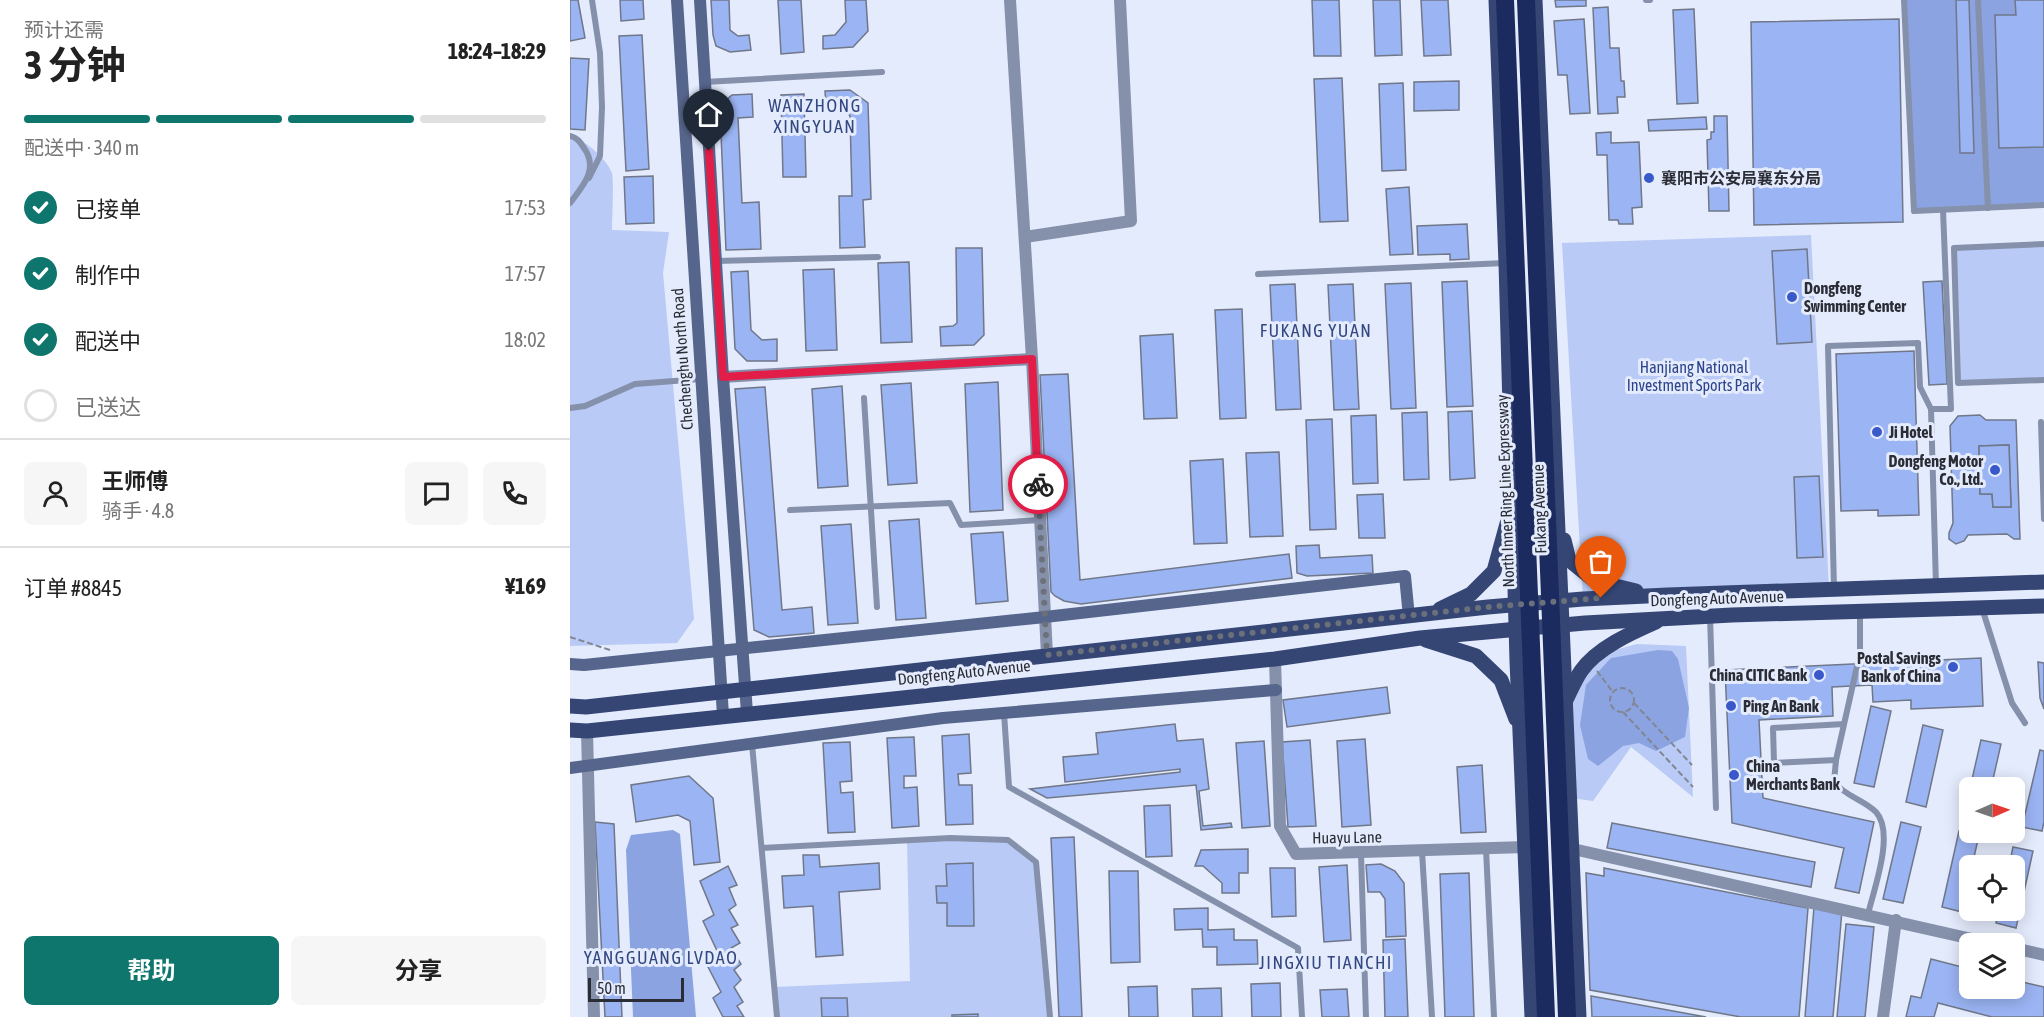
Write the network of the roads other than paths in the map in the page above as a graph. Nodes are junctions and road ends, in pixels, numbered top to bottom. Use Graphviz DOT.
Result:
graph roads {
  1 [pos="592,0"];
  2 [pos="677,0"];
  3 [pos="700,0"];
  4 [pos="1010,0"];
  5 [pos="1120,0"];
  6 [pos="1496,0"];
  7 [pos="1504,0"];
  8 [pos="1526,0"];
  9 [pos="1535,0"];
  10 [pos="1905,0"];
  11 [pos="1978,0"];
  12 [pos="882,72"];
  13 [pos="705,82"];
  14 [pos="570,136"];
  15 [pos="589,178"];
  16 [pos="570,203"];
  17 [pos="2044,205"];
  18 [pos="1988,208"];
  19 [pos="1942,210"];
  20 [pos="1025,237"];
  21 [pos="2044,244"];
  22 [pos="878,257"];
  23 [pos="716,261"];
  24 [pos="1506,263"];
  25 [pos="1258,274"];
  26 [pos="1032,359"];
  27 [pos="723,377"];
  28 [pos="700,380"];
  29 [pos="2044,380"];
  30 [pos="864,398"];
  31 [pos="570,408"];
  32 [pos="1931,409"];
  33 [pos="2041,422"];
  34 [pos="1513,502"];
  35 [pos="871,507"];
  36 [pos="790,510"];
  37 [pos="1557,513"];
  38 [pos="2044,519"];
  39 [pos="1040,520"];
  40 [pos="2044,582"];
  41 [pos="1936,585"];
  42 [pos="1834,589"];
  43 [pos="1657,595"];
  44 [pos="1561,601"];
  45 [pos="1516,605"];
  46 [pos="2044,606"];
  47 [pos="877,607"];
  48 [pos="1982,608"];
  49 [pos="1860,611"];
  50 [pos="1426,615"];
  51 [pos="1710,616"];
  52 [pos="1045,617"];
  53 [pos="1409,617"];
  54 [pos="1665,618"];
  55 [pos="1562,625"];
  56 [pos="1516,629"];
  57 [pos="1420,638"];
  58 [pos="743,649"];
  59 [pos="717,651"];
  60 [pos="1047,655"];
  61 [pos="1275,659"];
  62 [pos="570,664"];
  63 [pos="746,690"];
  64 [pos="1276,690"];
  65 [pos="720,692"];
  66 [pos="1566,700"];
  67 [pos="570,706"];
  68 [pos="747,712"];
  69 [pos="1004,713"];
  70 [pos="723,715"];
  71 [pos="2025,723"];
  72 [pos="1844,724"];
  73 [pos="570,730"];
  74 [pos="1520,730"];
  75 [pos="587,731"];
  76 [pos="752,744"];
  77 [pos="1836,760"];
  78 [pos="587,765"];
  79 [pos="570,768"];
  80 [pos="1716,808"];
  81 [pos="1526,847"];
  82 [pos="762,848"];
  83 [pos="1486,849"];
  84 [pos="1573,849"];
  85 [pos="1422,851"];
  86 [pos="1361,853"];
  87 [pos="1868,914"];
  88 [pos="1896,920"];
  89 [pos="1959,935"];
  90 [pos="2025,951"];
  91 [pos="2044,956"];
  92 [pos="594,1017"];
  93 [pos="777,1017"];
  94 [pos="1050,1017"];
  95 [pos="1302,1017"];
  96 [pos="1366,1017"];
  97 [pos="1432,1017"];
  98 [pos="1494,1017"];
  99 [pos="1532,1017"];
  100 [pos="1546,1017"];
  101 [pos="1567,1017"];
  102 [pos="1579,1017"];
  103 [pos="1883,1017"];
  1 -- 15 [label="lane"];
  2 -- 28 [label="street, Chechenghu North Road"];
  3 -- 13 [label="street"];
  4 -- 20 [label="street"];
  5 -- 20 [label="street"];
  6 -- 24 [label="main road, Fukang Avenue"];
  7 -- 100 [label="highway, North Inner Ring Line Expressway, bridge"];
  8 -- 101 [label="highway, bridge"];
  9 -- 37 [label="main road, Fukang Avenue"];
  10 -- 19 [label="lane"];
  11 -- 18 [label="lane"];
  12 -- 13 [label="lane"];
  13 -- 23 [label="street"];
  14 -- 15 [label="lane"];
  15 -- 16 [label="lane"];
  17 -- 18 [label="lane"];
  18 -- 19 [label="lane"];
  19 -- 32 [label="lane"];
  20 -- 26 [label="street"];
  21 -- 29 [label="lane"];
  22 -- 23 [label="lane"];
  23 -- 27 [label="street"];
  24 -- 25 [label="lane"];
  24 -- 34 [label="main road, Fukang Avenue"];
  26 -- 27 [label="street"];
  26 -- 39 [label="street"];
  27 -- 58 [label="street"];
  28 -- 31 [label="lane"];
  28 -- 59 [label="street, Chechenghu North Road"];
  30 -- 35 [label="lane"];
  32 -- 41 [label="lane"];
  32 -- 42 [label="lane"];
  33 -- 38 [label="lane"];
  34 -- 45 [label="main road, Fukang Avenue"];
  34 -- 50 [label="main road"];
  35 -- 36 [label="lane"];
  35 -- 39 [label="lane"];
  35 -- 47 [label="lane"];
  37 -- 43 [label="main road"];
  37 -- 44 [label="main road, Fukang Avenue"];
  39 -- 52 [label="street"];
  40 -- 41 [label="main road, Dongfeng Auto Avenue"];
  41 -- 42 [label="main road, Dongfeng Auto Avenue"];
  42 -- 43 [label="main road, Dongfeng Auto Avenue"];
  43 -- 44 [label="main road, Dongfeng Auto Avenue"];
  44 -- 45 [label="main road, Dongfeng Auto Avenue"];
  44 -- 55 [label="main road, Fukang Avenue"];
  45 -- 50 [label="main road, Dongfeng Auto Avenue"];
  45 -- 56 [label="main road, Fukang Avenue"];
  46 -- 48 [label="main road, Dongfeng Auto Avenue"];
  48 -- 49 [label="main road, Dongfeng Auto Avenue"];
  48 -- 71 [label="lane"];
  49 -- 51 [label="main road, Dongfeng Auto Avenue"];
  49 -- 72 [label="lane"];
  50 -- 53 [label="main road, Dongfeng Auto Avenue"];
  51 -- 54 [label="main road, Dongfeng Auto Avenue"];
  51 -- 80 [label="lane"];
  52 -- 53 [label="street"];
  52 -- 58 [label="street"];
  52 -- 60 [label="street"];
  53 -- 60 [label="main road, Dongfeng Auto Avenue"];
  54 -- 55 [label="main road, Dongfeng Auto Avenue"];
  54 -- 66 [label="main road"];
  55 -- 56 [label="main road, Dongfeng Auto Avenue"];
  55 -- 66 [label="main road, Fukang Avenue"];
  56 -- 57 [label="main road, Dongfeng Auto Avenue"];
  56 -- 74 [label="main road, Fukang Avenue"];
  57 -- 61 [label="main road, Dongfeng Auto Avenue"];
  57 -- 74 [label="main road"];
  58 -- 59 [label="street"];
  58 -- 63 [label="street"];
  59 -- 62 [label="street"];
  59 -- 65 [label="street, Chechenghu North Road"];
  60 -- 63 [label="main road, Dongfeng Auto Avenue"];
  61 -- 64 [label="street, Huayu Lane"];
  61 -- 68 [label="main road, Dongfeng Auto Avenue"];
  63 -- 65 [label="main road, Dongfeng Auto Avenue"];
  63 -- 68 [label="street"];
  64 -- 69 [label="street"];
  64 -- 86 [label="street, Huayu Lane"];
  65 -- 67 [label="main road, Dongfeng Auto Avenue"];
  65 -- 70 [label="street, Chechenghu North Road"];
  66 -- 84 [label="main road, Fukang Avenue"];
  68 -- 70 [label="main road, Dongfeng Auto Avenue"];
  69 -- 76 [label="street"];
  69 -- 95 [label="lane"];
  70 -- 75 [label="main road, Dongfeng Auto Avenue"];
  72 -- 77 [label="lane"];
  72 -- 77 [label="lane"];
  73 -- 75 [label="main road, Dongfeng Auto Avenue"];
  74 -- 81 [label="main road, Fukang Avenue"];
  75 -- 78 [label="street"];
  76 -- 78 [label="street"];
  76 -- 82 [label="lane"];
  77 -- 87 [label="lane"];
  78 -- 79 [label="street"];
  78 -- 92 [label="street"];
  81 -- 83 [label="street, Huayu Lane"];
  81 -- 99 [label="main road, Fukang Avenue"];
  82 -- 93 [label="lane"];
  82 -- 94 [label="lane"];
  83 -- 85 [label="street, Huayu Lane"];
  83 -- 98 [label="lane"];
  84 -- 87 [label="street"];
  84 -- 102 [label="main road, Fukang Avenue"];
  85 -- 86 [label="street, Huayu Lane"];
  85 -- 97 [label="lane"];
  86 -- 96 [label="lane"];
  87 -- 88 [label="street"];
  88 -- 89 [label="street"];
  88 -- 103 [label="street"];
  90 -- 91 [label="street"];
}
